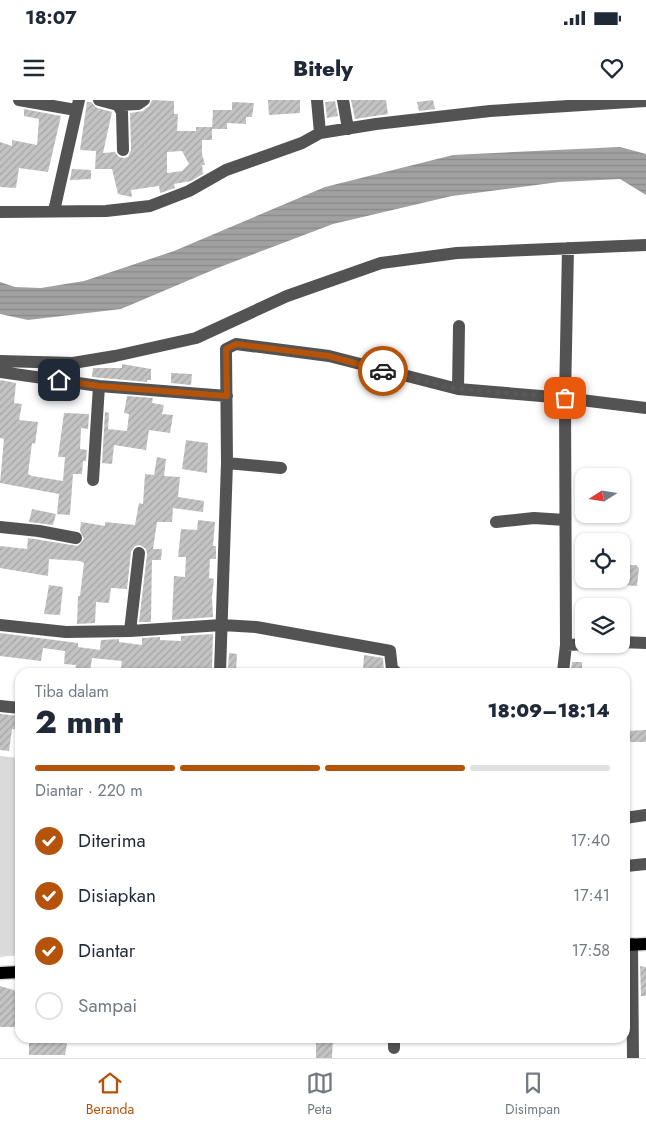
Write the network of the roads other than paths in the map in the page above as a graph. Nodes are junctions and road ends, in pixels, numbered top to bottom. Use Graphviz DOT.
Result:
graph roads {
  1 [pos="19,100"];
  2 [pos="99,100"];
  3 [pos="144,100"];
  4 [pos="317,100"];
  5 [pos="343,100"];
  6 [pos="646,101"];
  7 [pos="77,105"];
  8 [pos="118,105"];
  9 [pos="490,106"];
  10 [pos="348,129"];
  11 [pos="320,133"];
  12 [pos="123,150"];
  13 [pos="54,211"];
  14 [pos="0,212"];
  15 [pos="646,245"];
  16 [pos="568,248"];
  17 [pos="459,326"];
  18 [pos="0,361"];
  19 [pos="0,372"];
  20 [pos="99,386"];
  21 [pos="458,389"];
  22 [pos="227,396"];
  23 [pos="565,398"];
  24 [pos="646,408"];
  25 [pos="227,463"];
  26 [pos="281,468"];
  27 [pos="93,480"];
  28 [pos="565,520"];
  29 [pos="496,522"];
  30 [pos="0,527"];
  31 [pos="76,538"];
  32 [pos="139,553"];
  33 [pos="0,625"];
  34 [pos="222,625"];
  35 [pos="130,631"];
  36 [pos="630,642"];
  37 [pos="646,643"];
  38 [pos="566,645"];
  39 [pos="575,645"];
  40 [pos="220,668"];
  41 [pos="392,668"];
  42 [pos="563,668"];
  43 [pos="0,706"];
  44 [pos="15,708"];
  45 [pos="646,815"];
  46 [pos="630,817"];
  47 [pos="646,864"];
  48 [pos="630,866"];
  49 [pos="630,944"];
  50 [pos="646,944"];
  51 [pos="15,972"];
  52 [pos="630,972"];
  53 [pos="0,973"];
  54 [pos="633,1058"];
  1 -- 7 [label="street"];
  2 -- 8 [label="street"];
  3 -- 8 [label="street"];
  4 -- 11 [label="street"];
  5 -- 10 [label="street"];
  6 -- 9 [label="street"];
  7 -- 13 [label="street"];
  8 -- 12 [label="street"];
  9 -- 10 [label="street"];
  10 -- 11 [label="street"];
  11 -- 13 [label="street"];
  13 -- 14 [label="street"];
  15 -- 16 [label="street"];
  16 -- 18 [label="street"];
  16 -- 23 [label="street"];
  17 -- 21 [label="street"];
  19 -- 20 [label="street"];
  20 -- 22 [label="street"];
  20 -- 27 [label="street"];
  21 -- 22 [label="street"];
  21 -- 23 [label="street"];
  22 -- 25 [label="street"];
  23 -- 24 [label="street"];
  23 -- 28 [label="street"];
  25 -- 26 [label="street"];
  25 -- 34 [label="street"];
  28 -- 29 [label="street"];
  28 -- 38 [label="street"];
  30 -- 31 [label="street"];
  32 -- 35 [label="street"];
  33 -- 35 [label="street"];
  34 -- 35 [label="street"];
  34 -- 40 [label="street"];
  34 -- 41 [label="street"];
  36 -- 37 [label="street"];
  38 -- 39 [label="street"];
  38 -- 42 [label="street"];
  43 -- 44 [label="street"];
  45 -- 46 [label="street"];
  47 -- 48 [label="street"];
  49 -- 50 [label="main road"];
  51 -- 53 [label="main road"];
  52 -- 54 [label="street"];
}
